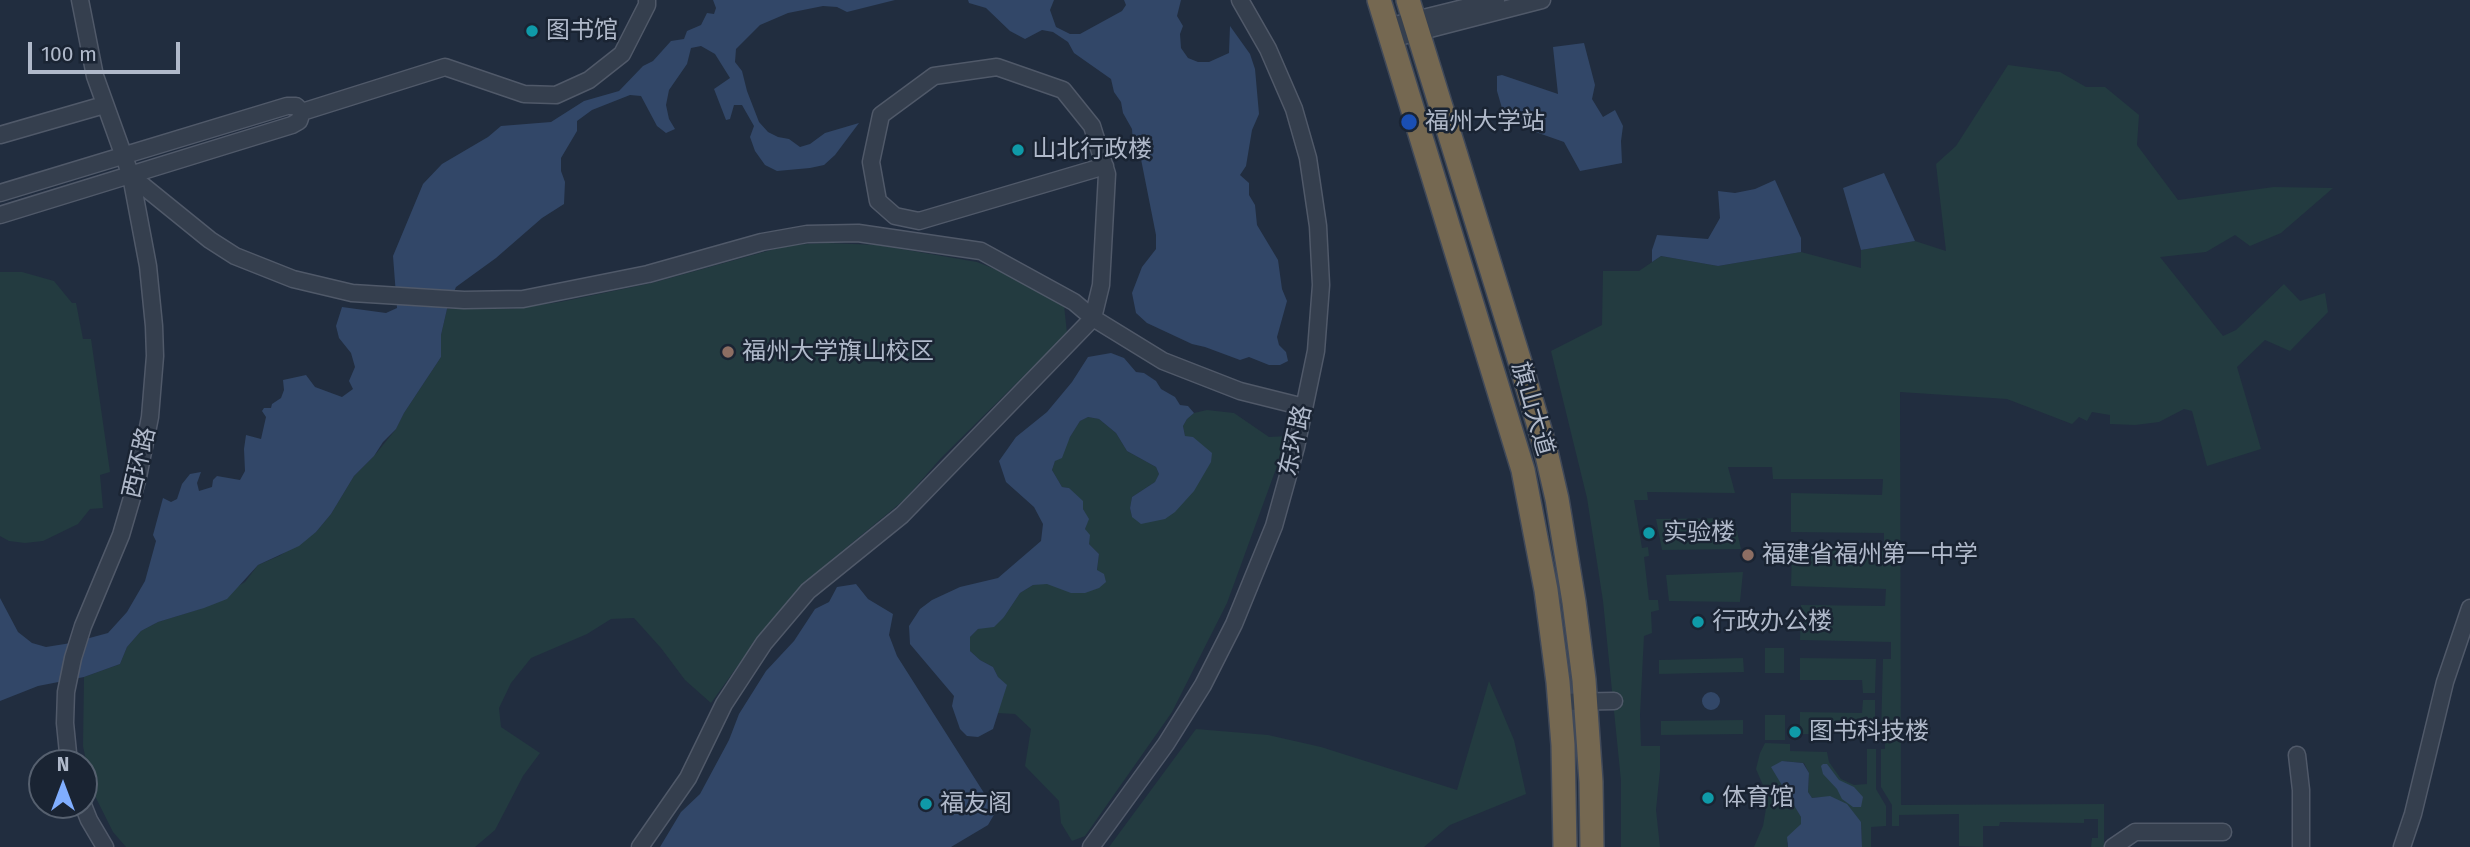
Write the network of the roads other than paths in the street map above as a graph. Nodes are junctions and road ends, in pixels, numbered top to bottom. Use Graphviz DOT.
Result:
graph roads {
  1 [pos="80,0"];
  2 [pos="646,0"];
  3 [pos="1240,0"];
  4 [pos="1379,0"];
  5 [pos="1496,0"];
  6 [pos="1542,0"];
  7 [pos="1413,17"];
  8 [pos="1389,33"];
  9 [pos="104,105"];
  10 [pos="302,112"];
  11 [pos="0,135"];
  12 [pos="124,155"];
  13 [pos="1105,166"];
  14 [pos="131,176"];
  15 [pos="0,193"];
  16 [pos="0,215"];
  17 [pos="1093,318"];
  18 [pos="1304,407"];
  19 [pos="2470,608"];
  20 [pos="1586,701"];
  21 [pos="1614,701"];
  22 [pos="1559,702"];
  23 [pos="68,749"];
  24 [pos="2297,755"];
  25 [pos="89,819"];
  26 [pos="2223,832"];
  27 [pos="105,847"];
  28 [pos="640,847"];
  29 [pos="1091,847"];
  30 [pos="1565,847"];
  31 [pos="1592,847"];
  32 [pos="2113,847"];
  33 [pos="2301,847"];
  34 [pos="2402,847"];
  1 -- 9 [label="street, 西环路"];
  2 -- 10 [label="street"];
  3 -- 18 [label="street, 东环路"];
  4 -- 8 [label="highway, 旗山大道"];
  5 -- 7 [label="street"];
  6 -- 7 [label="street"];
  7 -- 8 [label="street"];
  7 -- 20 [label="highway, 旗山大道"];
  8 -- 22 [label="highway, 旗山大道"];
  9 -- 11 [label="street"];
  9 -- 12 [label="street, 西环路"];
  10 -- 12 [label="street"];
  10 -- 14 [label="street"];
  12 -- 14 [label="street, 西环路"];
  12 -- 15 [label="street"];
  13 -- 13 [label="street"];
  13 -- 17 [label="street"];
  14 -- 16 [label="street"];
  14 -- 17 [label="street"];
  14 -- 23 [label="street, 西环路"];
  17 -- 18 [label="street"];
  17 -- 28 [label="street"];
  18 -- 29 [label="street, 东环路"];
  19 -- 34 [label="street"];
  20 -- 21 [label="street"];
  20 -- 22 [label="street"];
  20 -- 31 [label="highway, 旗山大道"];
  22 -- 30 [label="highway, 旗山大道"];
  24 -- 33 [label="street"];
  25 -- 27 [label="street"];
  26 -- 32 [label="street"];
}
